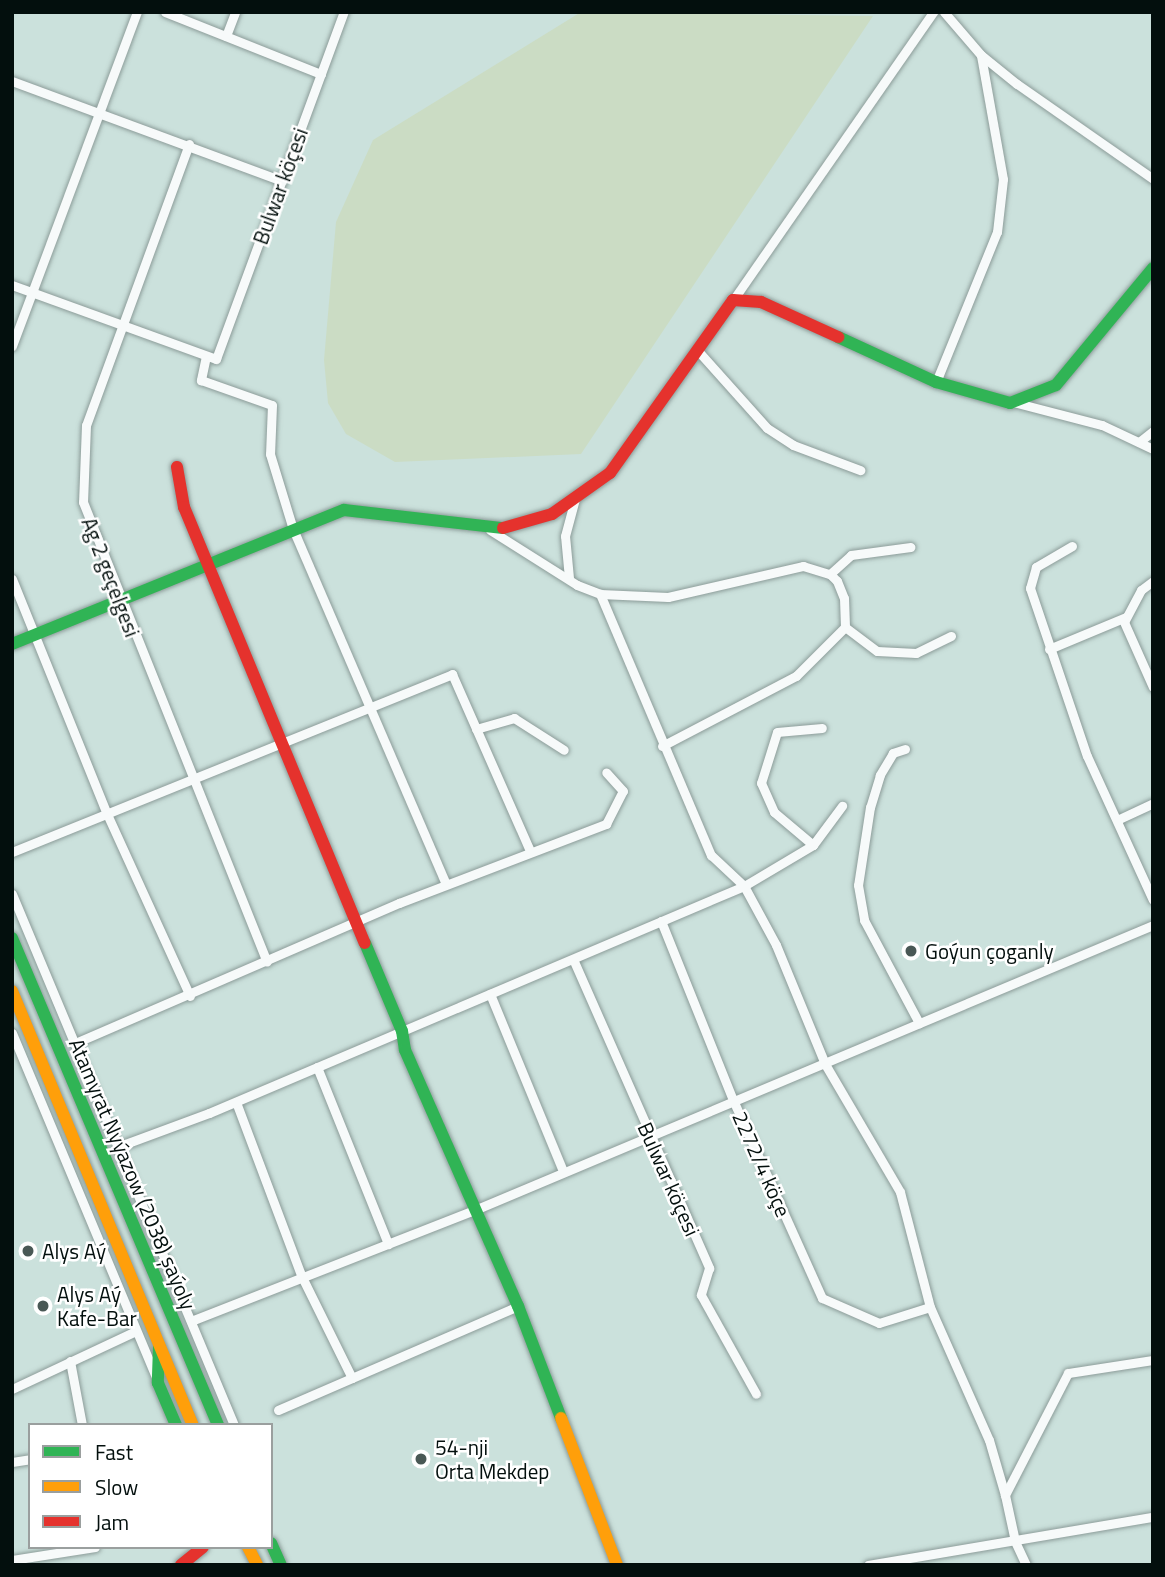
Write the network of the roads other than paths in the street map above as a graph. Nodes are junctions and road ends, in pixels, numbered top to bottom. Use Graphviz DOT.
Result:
graph roads {
  1 [pos="137,12"];
  2 [pos="165,12"];
  3 [pos="235,12"];
  4 [pos="344,12"];
  5 [pos="933,12"];
  6 [pos="944,12"];
  7 [pos="226,36"];
  8 [pos="981,55"];
  9 [pos="321,74"];
  10 [pos="12,81"];
  11 [pos="100,114"];
  12 [pos="189,144"];
  13 [pos="1153,179"];
  14 [pos="282,181"];
  15 [pos="1153,268"];
  16 [pos="12,285"];
  17 [pos="32,290"];
  18 [pos="733,300"];
  19 [pos="119,326"];
  20 [pos="12,346"];
  21 [pos="699,352"];
  22 [pos="211,357"];
  23 [pos="936,382"];
  24 [pos="1013,402"];
  25 [pos="1153,431"];
  26 [pos="1139,442"];
  27 [pos="1153,449"];
  28 [pos="177,467"];
  29 [pos="860,470"];
  30 [pos="575,499"];
  31 [pos="293,528"];
  32 [pos="488,529"];
  33 [pos="1072,546"];
  34 [pos="910,547"];
  35 [pos="206,562"];
  36 [pos="830,574"];
  37 [pos="569,578"];
  38 [pos="12,579"];
  39 [pos="1153,581"];
  40 [pos="600,594"];
  41 [pos="118,600"];
  42 [pos="1126,617"];
  43 [pos="845,627"];
  44 [pos="33,636"];
  45 [pos="951,636"];
  46 [pos="12,644"];
  47 [pos="1049,649"];
  48 [pos="1153,687"];
  49 [pos="370,708"];
  50 [pos="822,728"];
  51 [pos="476,729"];
  52 [pos="280,744"];
  53 [pos="662,747"];
  54 [pos="905,749"];
  55 [pos="564,750"];
  56 [pos="606,772"];
  57 [pos="193,779"];
  58 [pos="1153,803"];
  59 [pos="842,806"];
  60 [pos="107,814"];
  61 [pos="1117,820"];
  62 [pos="813,845"];
  63 [pos="530,851"];
  64 [pos="12,852"];
  65 [pos="446,885"];
  66 [pos="744,886"];
  67 [pos="12,894"];
  68 [pos="1153,900"];
  69 [pos="661,921"];
  70 [pos="354,923"];
  71 [pos="1153,925"];
  72 [pos="12,938"];
  73 [pos="573,959"];
  74 [pos="267,962"];
  75 [pos="12,992"];
  76 [pos="490,994"];
  77 [pos="190,996"];
  78 [pos="919,1023"];
  79 [pos="402,1031"];
  80 [pos="12,1033"];
  81 [pos="75,1043"];
  82 [pos="825,1063"];
  83 [pos="317,1068"];
  84 [pos="733,1100"];
  85 [pos="236,1102"];
  86 [pos="649,1135"];
  87 [pos="117,1147"];
  88 [pos="563,1171"];
  89 [pos="477,1209"];
  90 [pos="388,1244"];
  91 [pos="301,1275"];
  92 [pos="518,1306"];
  93 [pos="930,1307"];
  94 [pos="191,1321"];
  95 [pos="136,1331"];
  96 [pos="159,1342"];
  97 [pos="1153,1360"];
  98 [pos="70,1361"];
  99 [pos="352,1378"];
  100 [pos="158,1383"];
  101 [pos="12,1389"];
  102 [pos="756,1394"];
  103 [pos="278,1410"];
  104 [pos="82,1423"];
  105 [pos="175,1423"];
  106 [pos="192,1423"];
  107 [pos="217,1423"];
  108 [pos="233,1423"];
  109 [pos="1005,1496"];
  110 [pos="1153,1517"];
  111 [pos="1014,1541"];
  112 [pos="82,1549"];
  113 [pos="201,1549"];
  114 [pos="12,1560"];
  115 [pos="280,1561"];
  116 [pos="255,1564"];
  117 [pos="181,1565"];
  118 [pos="617,1565"];
  119 [pos="868,1565"];
  120 [pos="1026,1565"];
  1 -- 11 [label="street"];
  2 -- 7 [label="street"];
  3 -- 7 [label="street"];
  4 -- 9 [label="street, Bulwar köçesi"];
  5 -- 18 [label="street"];
  6 -- 8 [label="street"];
  7 -- 9 [label="street"];
  8 -- 13 [label="street"];
  8 -- 23 [label="street"];
  9 -- 14 [label="street, Bulwar köçesi"];
  10 -- 11 [label="street"];
  11 -- 12 [label="street"];
  11 -- 17 [label="street"];
  12 -- 14 [label="street"];
  12 -- 19 [label="street, Ag 2 geçelgesi"];
  14 -- 22 [label="street, Bulwar köçesi"];
  15 -- 24 [label="street"];
  16 -- 17 [label="street"];
  17 -- 19 [label="street"];
  17 -- 20 [label="street"];
  18 -- 21 [label="street"];
  18 -- 23 [label="street"];
  19 -- 22 [label="street"];
  19 -- 41 [label="street, Ag 2 geçelgesi"];
  21 -- 29 [label="street"];
  21 -- 30 [label="street"];
  22 -- 31 [label="street"];
  23 -- 24 [label="street"];
  24 -- 26 [label="street"];
  25 -- 26 [label="street"];
  26 -- 27 [label="street"];
  28 -- 35 [label="street"];
  30 -- 32 [label="street"];
  30 -- 37 [label="street"];
  31 -- 32 [label="street"];
  31 -- 35 [label="street"];
  31 -- 49 [label="street"];
  32 -- 37 [label="street"];
  33 -- 47 [label="street"];
  34 -- 36 [label="street"];
  35 -- 41 [label="street"];
  35 -- 52 [label="street"];
  36 -- 40 [label="street"];
  36 -- 43 [label="street"];
  37 -- 40 [label="street"];
  38 -- 44 [label="street"];
  39 -- 42 [label="street"];
  40 -- 53 [label="street"];
  41 -- 44 [label="street"];
  41 -- 57 [label="street, Ag 2 geçelgesi"];
  42 -- 47 [label="street"];
  42 -- 48 [label="street"];
  43 -- 45 [label="street"];
  43 -- 53 [label="street"];
  44 -- 46 [label="street"];
  44 -- 60 [label="street"];
  47 -- 61 [label="street"];
  49 -- 51 [label="street"];
  49 -- 52 [label="street"];
  49 -- 65 [label="street"];
  50 -- 62 [label="street"];
  51 -- 55 [label="street"];
  51 -- 63 [label="street"];
  52 -- 57 [label="street"];
  52 -- 70 [label="street"];
  53 -- 66 [label="street"];
  54 -- 78 [label="street"];
  56 -- 63 [label="street"];
  57 -- 60 [label="street"];
  57 -- 74 [label="street, Ag 2 geçelgesi"];
  58 -- 61 [label="street"];
  59 -- 62 [label="street"];
  60 -- 64 [label="street"];
  60 -- 77 [label="street"];
  61 -- 68 [label="street"];
  62 -- 66 [label="street"];
  63 -- 65 [label="street"];
  65 -- 70 [label="street"];
  66 -- 69 [label="street"];
  66 -- 82 [label="street"];
  67 -- 81 [label="street"];
  69 -- 73 [label="street"];
  69 -- 84 [label="street, 2272/4 köçe"];
  70 -- 74 [label="street"];
  70 -- 79 [label="street"];
  71 -- 78 [label="street"];
  72 -- 107 [label="street, Atamyrat Nyýazow (2038) şaýoly"];
  73 -- 76 [label="street"];
  73 -- 86 [label="street, Bulwar köçesi"];
  74 -- 77 [label="street"];
  75 -- 96 [label="street, Atamyrat Nyýazow (2038) şaýoly"];
  76 -- 79 [label="street"];
  76 -- 88 [label="street"];
  77 -- 81 [label="street"];
  78 -- 82 [label="street"];
  79 -- 83 [label="street"];
  79 -- 89 [label="street"];
  80 -- 95 [label="street"];
  81 -- 87 [label="street"];
  82 -- 84 [label="street"];
  82 -- 93 [label="street"];
  83 -- 85 [label="street"];
  83 -- 90 [label="street"];
  84 -- 86 [label="street"];
  84 -- 93 [label="street, 2272/4 köçe"];
  85 -- 87 [label="street"];
  85 -- 91 [label="street"];
  86 -- 88 [label="street"];
  86 -- 102 [label="street, Bulwar köçesi"];
  87 -- 94 [label="street"];
  88 -- 89 [label="street"];
  89 -- 90 [label="street"];
  89 -- 92 [label="street"];
  90 -- 91 [label="street"];
  91 -- 94 [label="street"];
  91 -- 99 [label="street"];
  92 -- 99 [label="street"];
  92 -- 118 [label="street"];
  93 -- 109 [label="street"];
  94 -- 108 [label="street"];
  95 -- 98 [label="street"];
  95 -- 100 [label="street"];
  96 -- 100 [label="street"];
  96 -- 106 [label="street, Atamyrat Nyýazow (2038) şaýoly"];
  97 -- 109 [label="street"];
  98 -- 101 [label="street"];
  98 -- 104 [label="street"];
  99 -- 103 [label="street"];
  100 -- 105 [label="street"];
  109 -- 111 [label="street"];
  110 -- 111 [label="street"];
  111 -- 119 [label="street"];
  111 -- 120 [label="street"];
  112 -- 114 [label="street"];
  113 -- 117 [label="street"];
  115 -- 116 [label="street"];
}
